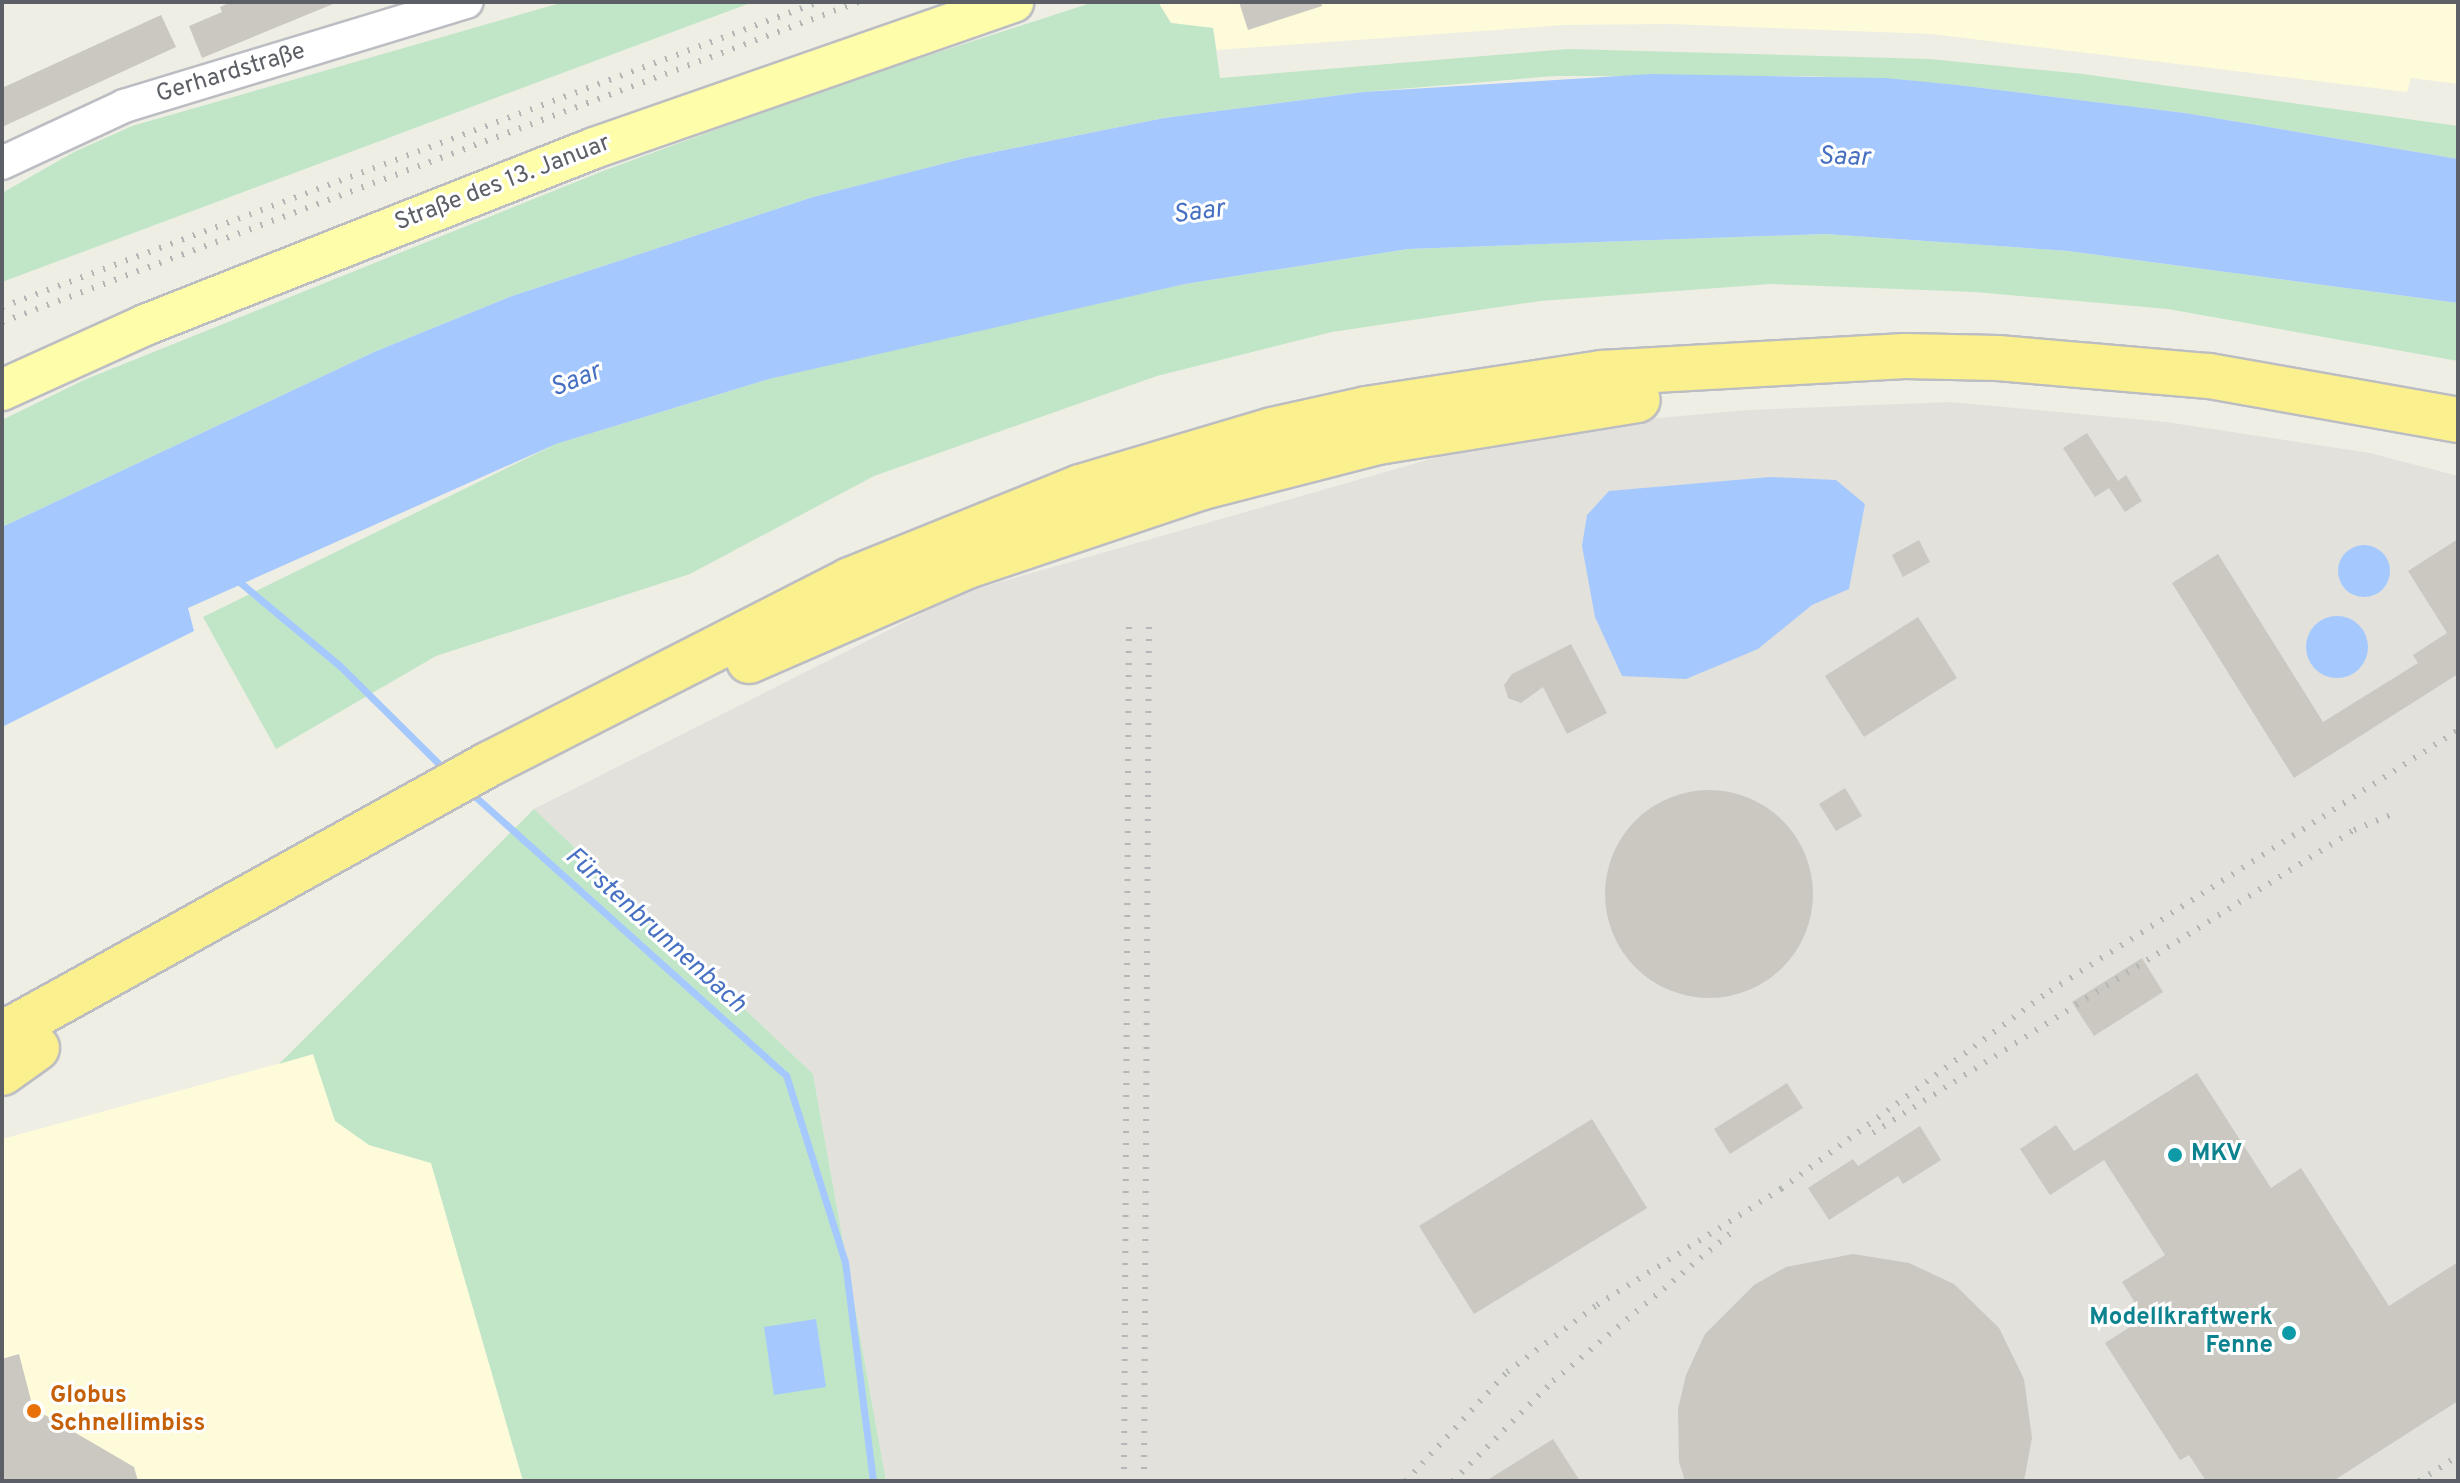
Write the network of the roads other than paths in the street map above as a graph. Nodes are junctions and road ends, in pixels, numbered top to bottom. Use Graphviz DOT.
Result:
graph roads {
  1 [pos="467,2"];
  2 [pos="1013,2"];
  3 [pos="2,163"];
  4 [pos="2,390"];
  5 [pos="2458,420"];
  6 [pos="2458,450"];
  7 [pos="497,777"];
  8 [pos="11,1046"];
  1 -- 3 [label="street, Gerhardstraße"];
  2 -- 4 [label="main road, Straße des 13. Januar"];
  5 -- 7 [label="highway"];
  6 -- 7 [label="highway"];
  7 -- 8 [label="highway"];
}
